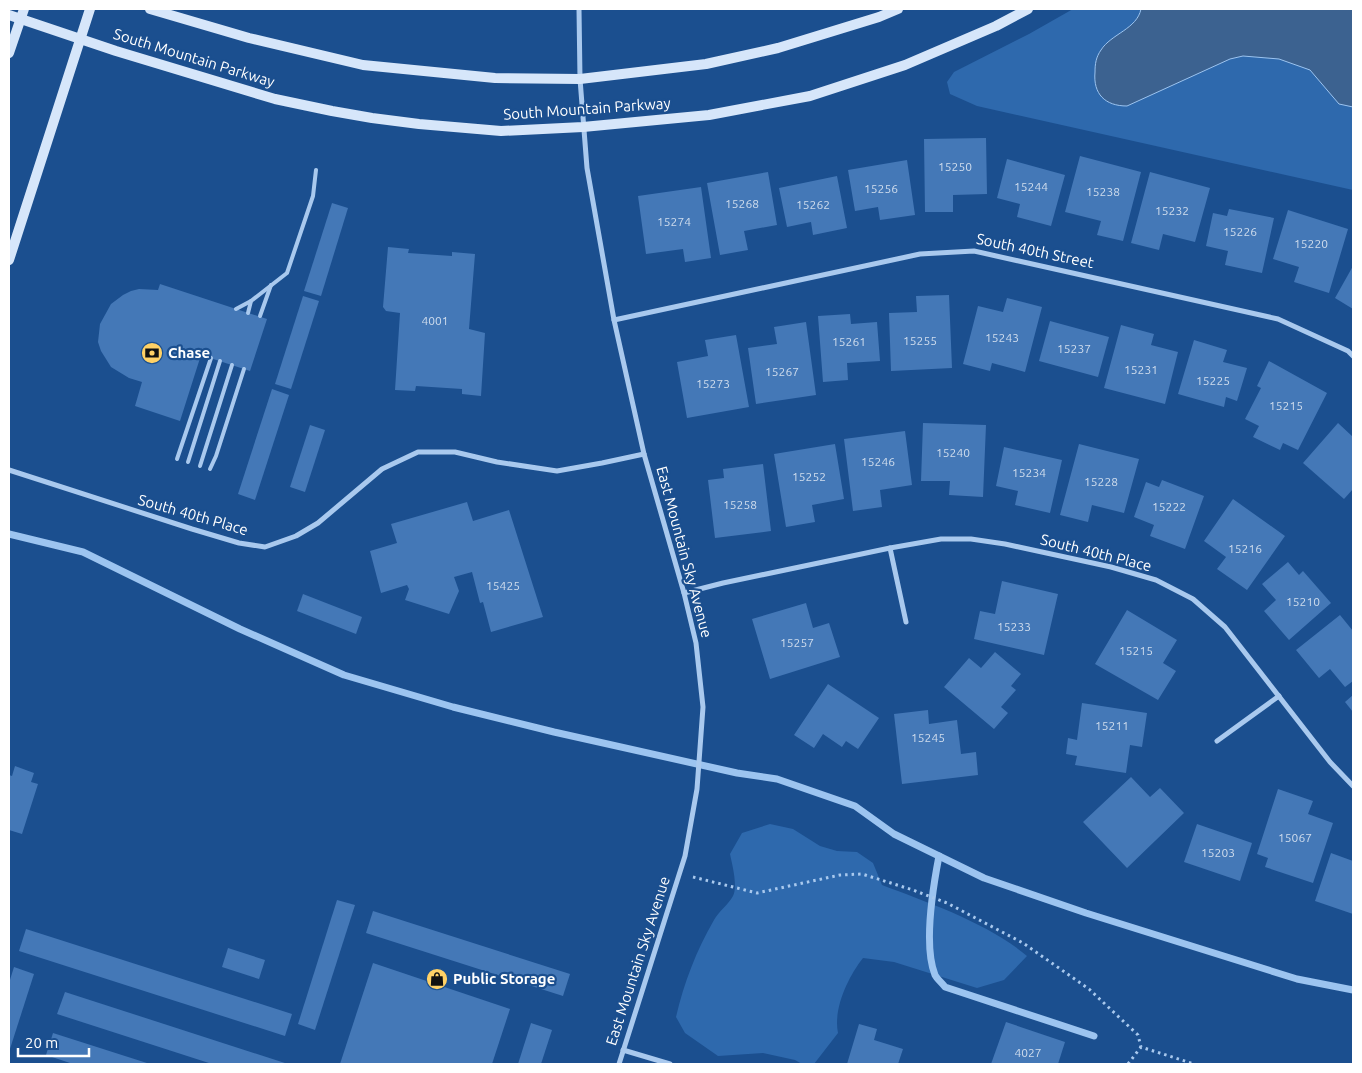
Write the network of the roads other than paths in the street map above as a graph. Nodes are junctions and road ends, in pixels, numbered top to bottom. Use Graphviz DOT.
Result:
graph roads {
  1 [pos="90,9"];
  2 [pos="150,9"];
  3 [pos="579,9"];
  4 [pos="898,9"];
  5 [pos="1028,9"];
  6 [pos="22,14"];
  7 [pos="9,15"];
  8 [pos="80,39"];
  9 [pos="9,53"];
  10 [pos="580,79"];
  11 [pos="583,127"];
  12 [pos="316,170"];
  13 [pos="9,260"];
  14 [pos="271,286"];
  15 [pos="251,301"];
  16 [pos="236,309"];
  17 [pos="248,312"];
  18 [pos="260,316"];
  19 [pos="614,320"];
  20 [pos="1353,356"];
  21 [pos="211,358"];
  22 [pos="220,361"];
  23 [pos="232,365"];
  24 [pos="244,369"];
  25 [pos="644,454"];
  26 [pos="177,459"];
  27 [pos="188,462"];
  28 [pos="200,466"];
  29 [pos="210,469"];
  30 [pos="9,470"];
  31 [pos="890,548"];
  32 [pos="684,593"];
  33 [pos="906,622"];
  34 [pos="1279,696"];
  35 [pos="1217,741"];
  36 [pos="1353,786"];
  37 [pos="623,1050"];
  38 [pos="618,1064"];
  39 [pos="670,1064"];
  1 -- 8 [label="street"];
  2 -- 10 [label="street, South Mountain Parkway"];
  3 -- 10 [label="street, East Mountain Sky Avenue"];
  4 -- 10 [label="street, South Mountain Parkway"];
  5 -- 11 [label="street, South Mountain Parkway"];
  6 -- 7 [label="street"];
  6 -- 8 [label="street, South Mountain Parkway"];
  6 -- 9 [label="street"];
  8 -- 11 [label="street, South Mountain Parkway"];
  8 -- 13 [label="street"];
  10 -- 11 [label="street, East Mountain Sky Avenue"];
  11 -- 19 [label="street, East Mountain Sky Avenue"];
  12 -- 14 [label="lane"];
  14 -- 15 [label="lane"];
  14 -- 18 [label="lane"];
  15 -- 16 [label="lane"];
  15 -- 17 [label="lane"];
  19 -- 20 [label="street, South 40th Street"];
  19 -- 25 [label="street, East Mountain Sky Avenue"];
  21 -- 26 [label="lane"];
  22 -- 27 [label="lane"];
  23 -- 28 [label="lane"];
  24 -- 29 [label="lane"];
  25 -- 30 [label="street, South 40th Place"];
  25 -- 32 [label="street, East Mountain Sky Avenue"];
  31 -- 32 [label="street, South 40th Place"];
  31 -- 33 [label="street"];
  31 -- 34 [label="street, South 40th Place"];
  32 -- 37 [label="street, East Mountain Sky Avenue"];
  34 -- 35 [label="street"];
  34 -- 36 [label="street, South 40th Place"];
  37 -- 38 [label="street, East Mountain Sky Avenue"];
  37 -- 39 [label="street"];
}
